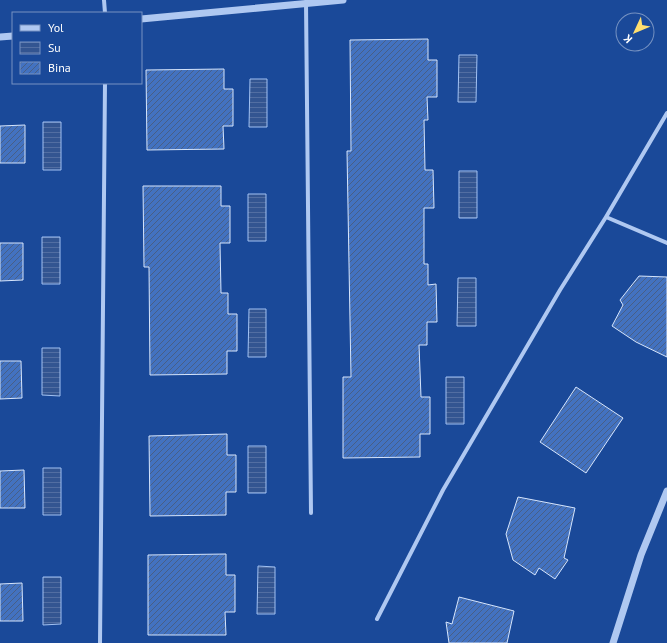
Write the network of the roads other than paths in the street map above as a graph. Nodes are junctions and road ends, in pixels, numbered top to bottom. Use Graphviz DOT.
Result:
graph roads {
  1 [pos="104,0"];
  2 [pos="343,0"];
  3 [pos="306,2"];
  4 [pos="105,12"];
  5 [pos="142,19"];
  6 [pos="12,36"];
  7 [pos="0,38"];
  8 [pos="105,84"];
  9 [pos="667,113"];
  10 [pos="606,217"];
  11 [pos="667,243"];
  12 [pos="667,491"];
  13 [pos="311,513"];
  14 [pos="377,618"];
  15 [pos="100,643"];
  16 [pos="613,643"];
  1 -- 4 [label="street"];
  2 -- 3 [label="street"];
  3 -- 5 [label="street"];
  3 -- 13 [label="street"];
  6 -- 7 [label="street"];
  8 -- 15 [label="street"];
  9 -- 10 [label="street"];
  10 -- 11 [label="street"];
  10 -- 14 [label="street"];
  12 -- 16 [label="street"];
}
